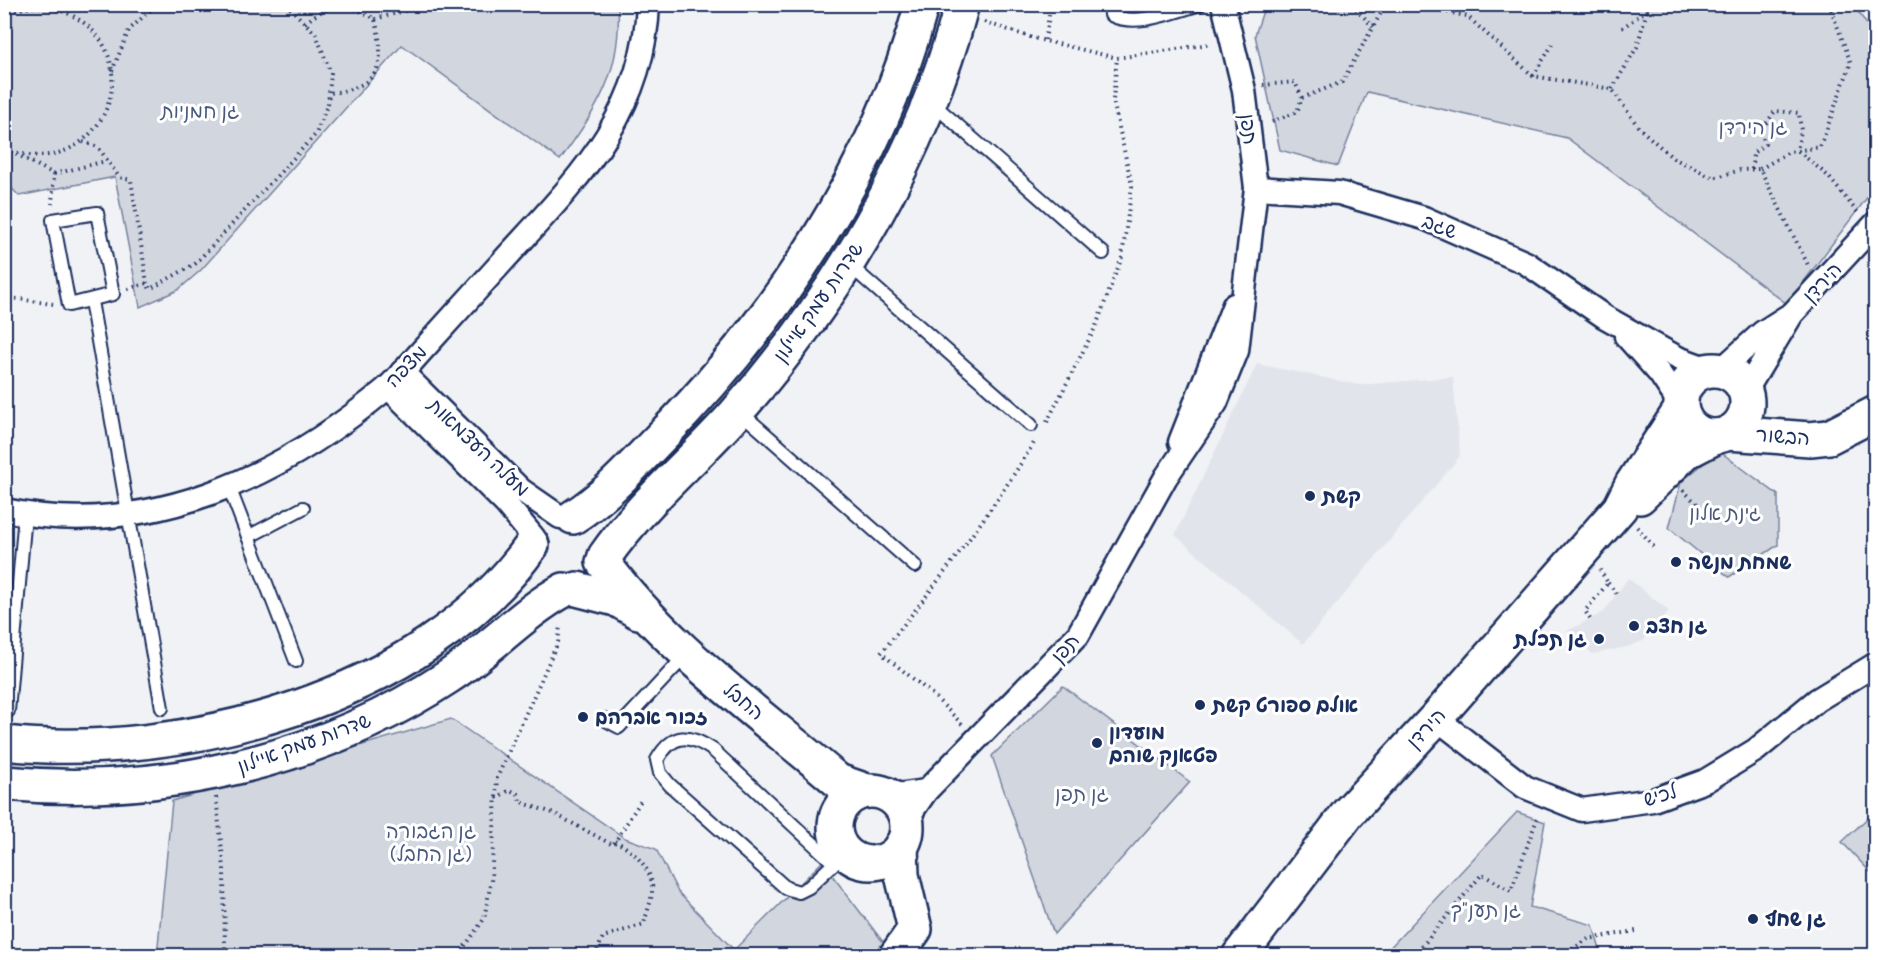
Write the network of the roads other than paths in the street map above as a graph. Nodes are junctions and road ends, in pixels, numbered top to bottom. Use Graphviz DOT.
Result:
graph roads {
  1 [pos="648,4"];
  2 [pos="922,4"];
  3 [pos="1110,4"];
  4 [pos="1201,4"];
  5 [pos="1223,4"];
  6 [pos="1168,8"];
  7 [pos="971,12"];
  8 [pos="930,101"];
  9 [pos="1256,188"];
  10 [pos="1875,223"];
  11 [pos="1103,253"];
  12 [pos="847,263"];
  13 [pos="91,301"];
  14 [pos="1792,314"];
  15 [pos="1605,317"];
  16 [pos="1716,370"];
  17 [pos="395,379"];
  18 [pos="1746,395"];
  19 [pos="1681,406"];
  20 [pos="738,410"];
  21 [pos="1875,413"];
  22 [pos="1031,425"];
  23 [pos="1837,431"];
  24 [pos="1723,434"];
  25 [pos="230,487"];
  26 [pos="303,508"];
  27 [pos="1620,508"];
  28 [pos="15,512"];
  29 [pos="127,513"];
  30 [pos="566,517"];
  31 [pos="249,537"];
  32 [pos="533,542"];
  33 [pos="604,559"];
  34 [pos="915,566"];
  35 [pos="567,600"];
  36 [pos="650,619"];
  37 [pos="688,653"];
  38 [pos="296,661"];
  39 [pos="1875,664"];
  40 [pos="162,708"];
  41 [pos="9,711"];
  42 [pos="1436,718"];
  43 [pos="604,719"];
  44 [pos="4,743"];
  45 [pos="4,783"];
  46 [pos="878,822"];
  47 [pos="840,857"];
  48 [pos="896,956"];
  49 [pos="1239,956"];
  1 -- 17 [label="street, מצפה"];
  2 -- 30 [label="main road, שדרות עמק איילון"];
  3 -- 6 [label="lane"];
  4 -- 6 [label="lane"];
  5 -- 9 [label="street, תפן"];
  7 -- 8 [label="main road, שדרות עמק איילון"];
  8 -- 11 [label="lane"];
  8 -- 12 [label="main road, שדרות עמק איילון"];
  9 -- 15 [label="street, שגב"];
  9 -- 46 [label="street, תפן"];
  10 -- 14 [label="street, הירדן"];
  12 -- 20 [label="main road, שדרות עמק איילון"];
  12 -- 22 [label="lane"];
  13 -- 13 [label="lane"];
  13 -- 29 [label="lane"];
  14 -- 16 [label="street, הירדן"];
  14 -- 18 [label="street, הירדן"];
  15 -- 16 [label="street, שגב"];
  15 -- 19 [label="street, שגב"];
  16 -- 18 [label="main road"];
  16 -- 19 [label="main road"];
  17 -- 25 [label="street, מצפה"];
  17 -- 30 [label="street, מעלה העצמאות"];
  17 -- 32 [label="street, מעלה העצמאות"];
  18 -- 23 [label="main road, הבשור"];
  18 -- 24 [label="main road"];
  19 -- 24 [label="main road"];
  19 -- 27 [label="main road, הירדן"];
  20 -- 33 [label="main road, שדרות עמק איילון"];
  20 -- 34 [label="lane"];
  21 -- 23 [label="main road, הבשור"];
  23 -- 24 [label="main road, הבשור"];
  24 -- 27 [label="main road, הירדן"];
  25 -- 29 [label="street, מצפה"];
  25 -- 31 [label="lane"];
  26 -- 31 [label="lane"];
  27 -- 42 [label="main road, הירדן"];
  28 -- 29 [label="street, מצפה"];
  28 -- 41 [label="lane"];
  29 -- 40 [label="lane"];
  30 -- 32 [label="main road"];
  30 -- 33 [label="main road"];
  31 -- 38 [label="lane"];
  32 -- 35 [label="main road"];
  32 -- 44 [label="main road, שדרות עמק איילון"];
  33 -- 35 [label="main road"];
  33 -- 36 [label="main road, החבל"];
  35 -- 36 [label="main road, החבל"];
  35 -- 45 [label="main road, שדרות עמק איילון"];
  36 -- 37 [label="main road, החבל"];
  37 -- 43 [label="lane"];
  37 -- 46 [label="main road, החבל"];
  39 -- 42 [label="street, לכיש"];
  42 -- 49 [label="main road, הירדן"];
  46 -- 47 [label="main road"];
  46 -- 47 [label="main road"];
  46 -- 48 [label="main road"];
  47 -- 47 [label="lane"];
}
